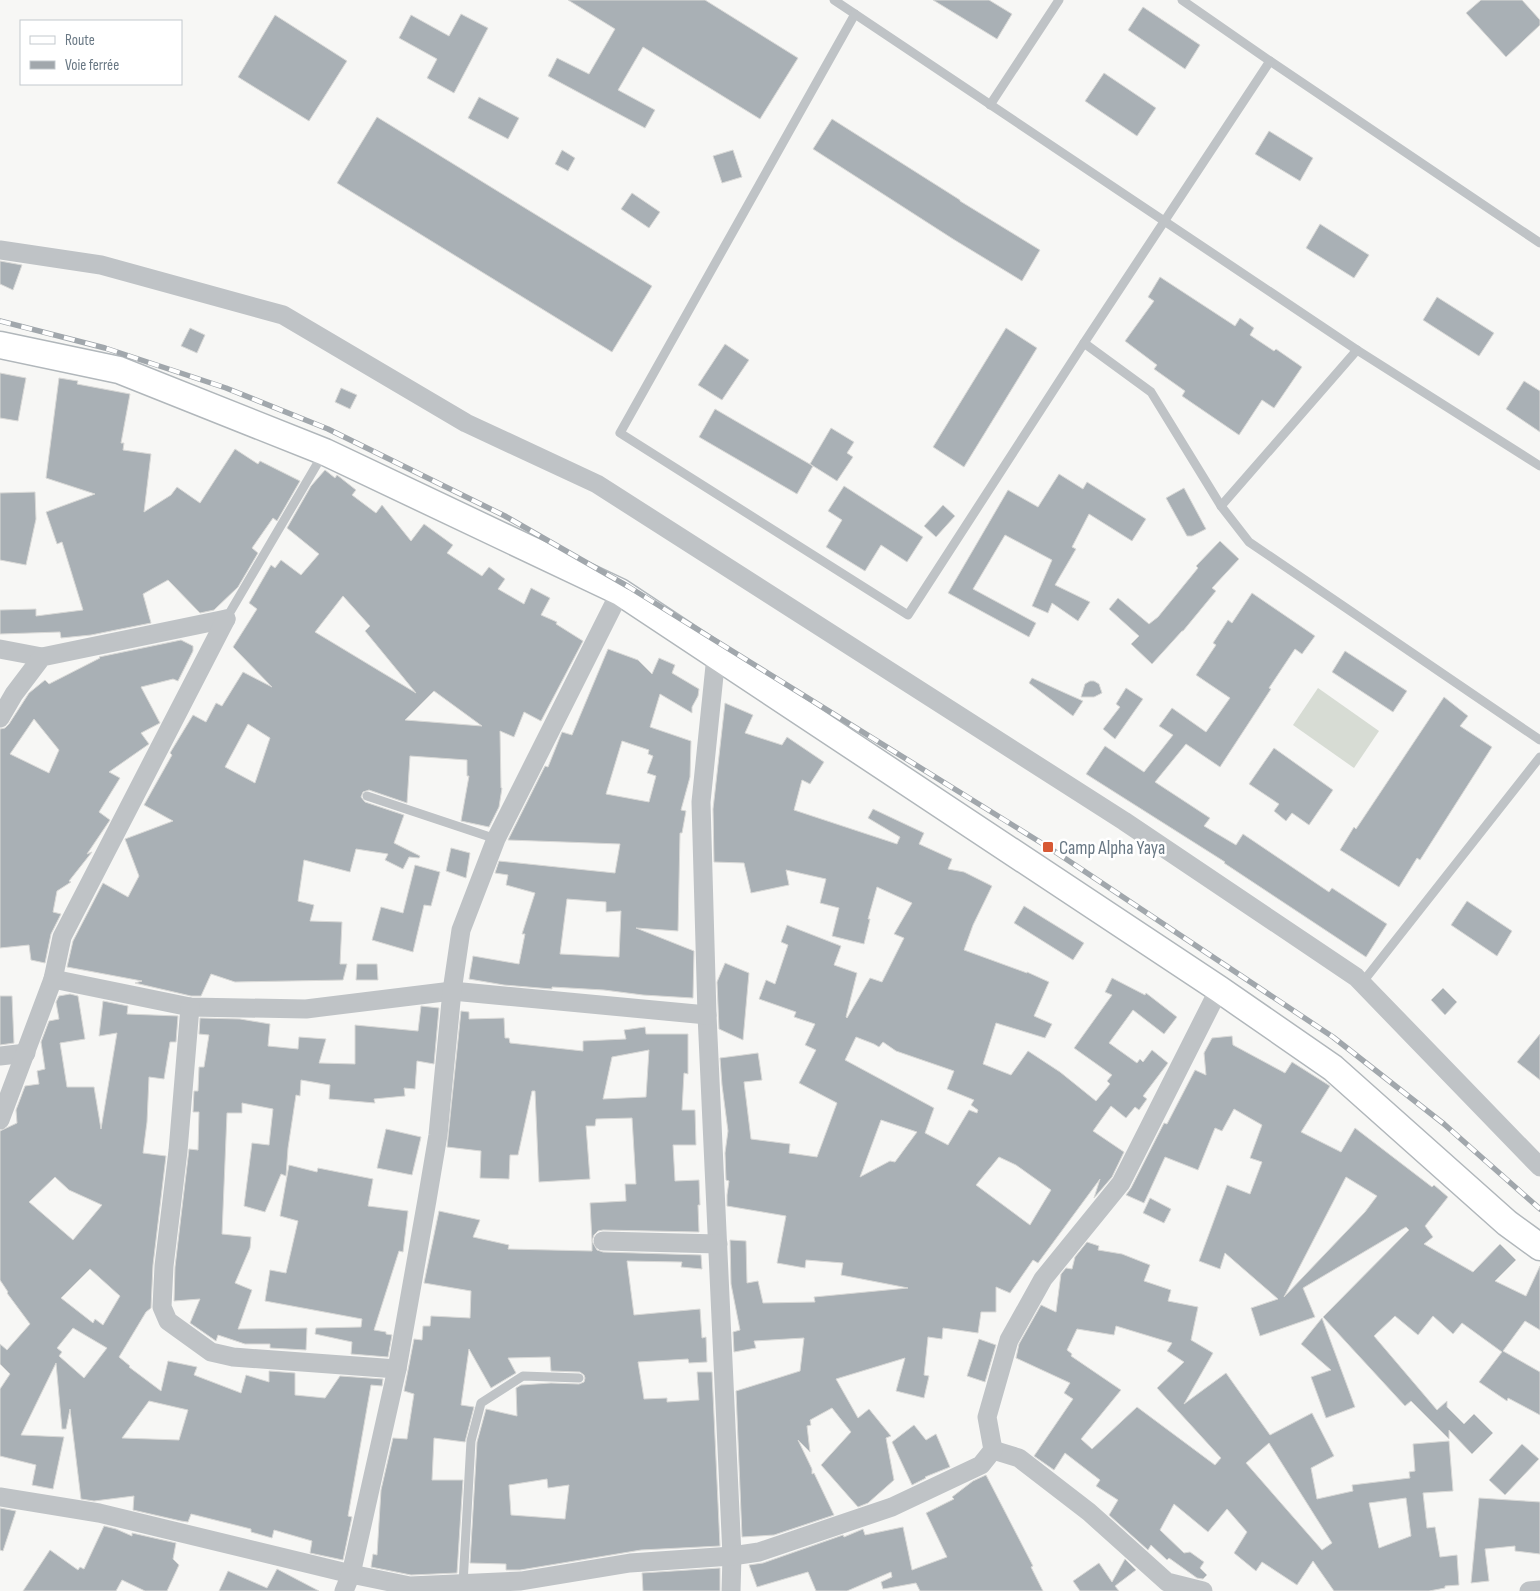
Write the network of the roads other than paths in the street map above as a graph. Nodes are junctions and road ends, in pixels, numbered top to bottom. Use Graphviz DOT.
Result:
graph roads {
  1 [pos="834,0"];
  2 [pos="1059,0"];
  3 [pos="1182,0"];
  4 [pos="855,14"];
  5 [pos="1270,62"];
  6 [pos="990,105"];
  7 [pos="1164,222"];
  8 [pos="1540,243"];
  9 [pos="0,250"];
  10 [pos="1084,343"];
  11 [pos="0,344"];
  12 [pos="1357,350"];
  13 [pos="325,452"];
  14 [pos="1540,466"];
  15 [pos="1220,506"];
  16 [pos="620,592"];
  17 [pos="226,619"];
  18 [pos="0,649"];
  19 [pos="716,656"];
  20 [pos="42,657"];
  21 [pos="0,718"];
  22 [pos="1540,740"];
  23 [pos="1540,757"];
  24 [pos="367,796"];
  25 [pos="496,839"];
  26 [pos="52,979"];
  27 [pos="1362,983"];
  28 [pos="1219,989"];
  29 [pos="452,991"];
  30 [pos="190,1007"];
  31 [pos="707,1015"];
  32 [pos="26,1053"];
  33 [pos="0,1056"];
  34 [pos="0,1120"];
  35 [pos="1540,1167"];
  36 [pos="603,1240"];
  37 [pos="718,1244"];
  38 [pos="1540,1247"];
  39 [pos="397,1368"];
  40 [pos="579,1378"];
  41 [pos="993,1450"];
  42 [pos="0,1497"];
  43 [pos="732,1556"];
  44 [pos="348,1583"];
  45 [pos="463,1584"];
  46 [pos="1540,1590"];
  47 [pos="731,1591"];
  48 [pos="1203,1591"];
  49 [pos="1529,1591"];
  1 -- 4 [label="lane"];
  2 -- 6 [label="lane"];
  3 -- 5 [label="lane"];
  4 -- 6 [label="lane"];
  4 -- 10 [label="lane"];
  5 -- 7 [label="lane"];
  5 -- 8 [label="lane"];
  6 -- 7 [label="lane"];
  7 -- 10 [label="lane"];
  7 -- 12 [label="lane"];
  9 -- 27 [label="street"];
  10 -- 15 [label="lane"];
  11 -- 13 [label="street"];
  12 -- 14 [label="lane"];
  12 -- 15 [label="lane"];
  13 -- 16 [label="street"];
  13 -- 17 [label="lane"];
  15 -- 22 [label="lane"];
  16 -- 19 [label="street"];
  16 -- 25 [label="street"];
  17 -- 20 [label="street"];
  17 -- 26 [label="street"];
  18 -- 20 [label="street"];
  19 -- 28 [label="street"];
  19 -- 31 [label="street"];
  20 -- 21 [label="street"];
  23 -- 27 [label="lane"];
  24 -- 25 [label="lane"];
  25 -- 29 [label="street"];
  26 -- 30 [label="street"];
  26 -- 32 [label="street"];
  27 -- 35 [label="street"];
  28 -- 38 [label="street"];
  28 -- 41 [label="street"];
  29 -- 30 [label="street"];
  29 -- 31 [label="street"];
  29 -- 39 [label="street"];
  30 -- 39 [label="street"];
  31 -- 37 [label="street"];
  32 -- 33 [label="street"];
  32 -- 34 [label="street"];
  36 -- 37 [label="street"];
  37 -- 43 [label="street"];
  39 -- 44 [label="street"];
  40 -- 45 [label="lane"];
  41 -- 43 [label="street"];
  41 -- 48 [label="street"];
  42 -- 44 [label="street"];
  43 -- 45 [label="street"];
  43 -- 47 [label="street"];
  44 -- 45 [label="street"];
  46 -- 49 [label="street"];
}
